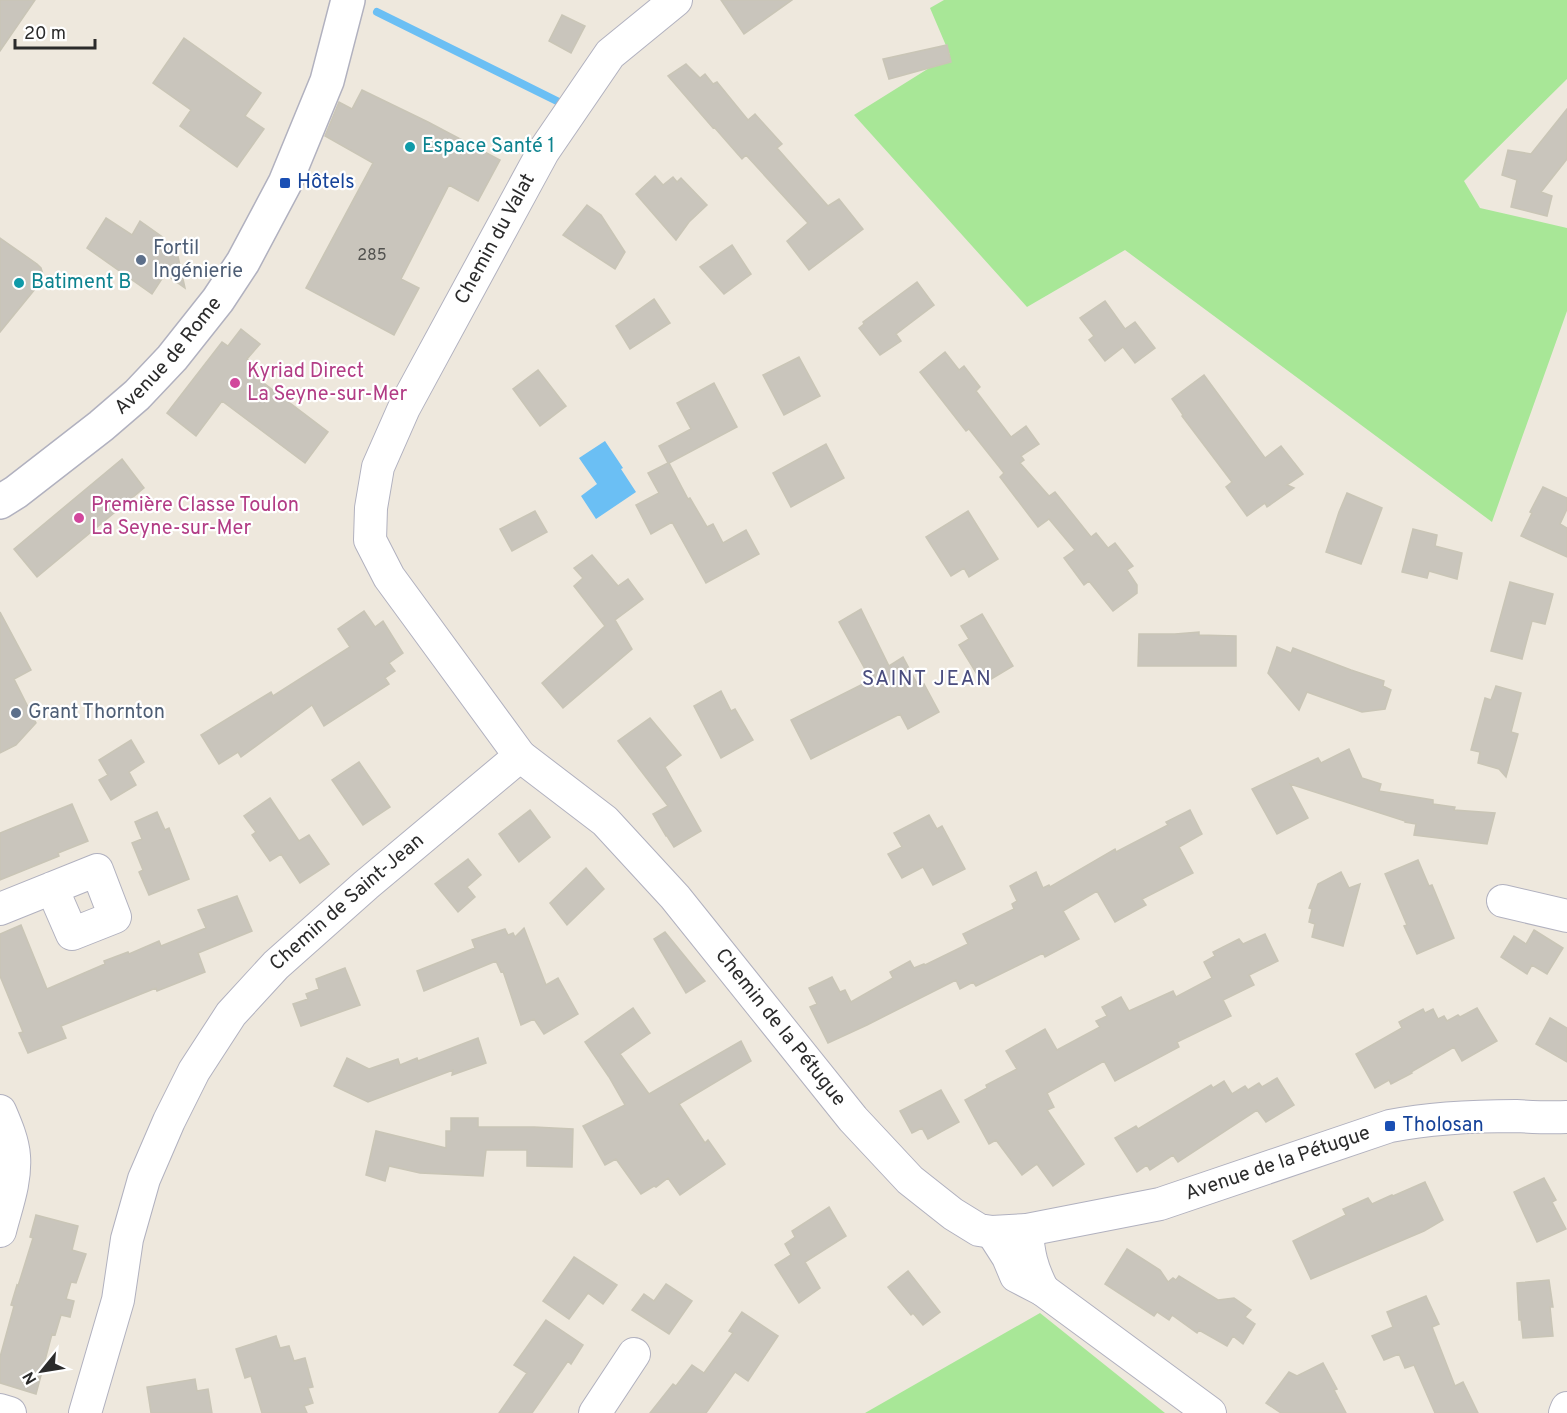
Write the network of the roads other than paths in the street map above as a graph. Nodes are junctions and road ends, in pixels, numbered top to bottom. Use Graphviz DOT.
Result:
graph roads {
  1 [pos="348,0"];
  2 [pos="676,0"];
  3 [pos="0,502"];
  4 [pos="520,756"];
  5 [pos="52,888"];
  6 [pos="1503,901"];
  7 [pos="0,909"];
  8 [pos="1567,915"];
  9 [pos="0,1111"];
  10 [pos="1567,1117"];
  11 [pos="1027,1230"];
  12 [pos="0,1232"];
  13 [pos="992,1232"];
  14 [pos="1043,1290"];
  15 [pos="634,1353"];
  16 [pos="1567,1408"];
  17 [pos="0,1410"];
  18 [pos="10,1413"];
  19 [pos="85,1413"];
  20 [pos="595,1413"];
  21 [pos="1210,1413"];
  22 [pos="1565,1413"];
  1 -- 3 [label="street, Avenue de Rome"];
  2 -- 4 [label="street, Chemin du Valat"];
  4 -- 13 [label="street, Chemin de la Pétugue"];
  4 -- 19 [label="street, Chemin de Saint-Jean"];
  5 -- 7 [label="street"];
  6 -- 8 [label="street"];
  9 -- 12 [label="street"];
  10 -- 11 [label="street, Avenue de la Pétugue"];
  11 -- 13 [label="street, Avenue de la Pétugue"];
  11 -- 14 [label="street"];
  13 -- 14 [label="street"];
  14 -- 21 [label="street"];
  15 -- 20 [label="street"];
  16 -- 22 [label="street"];
  17 -- 18 [label="street"];
}
